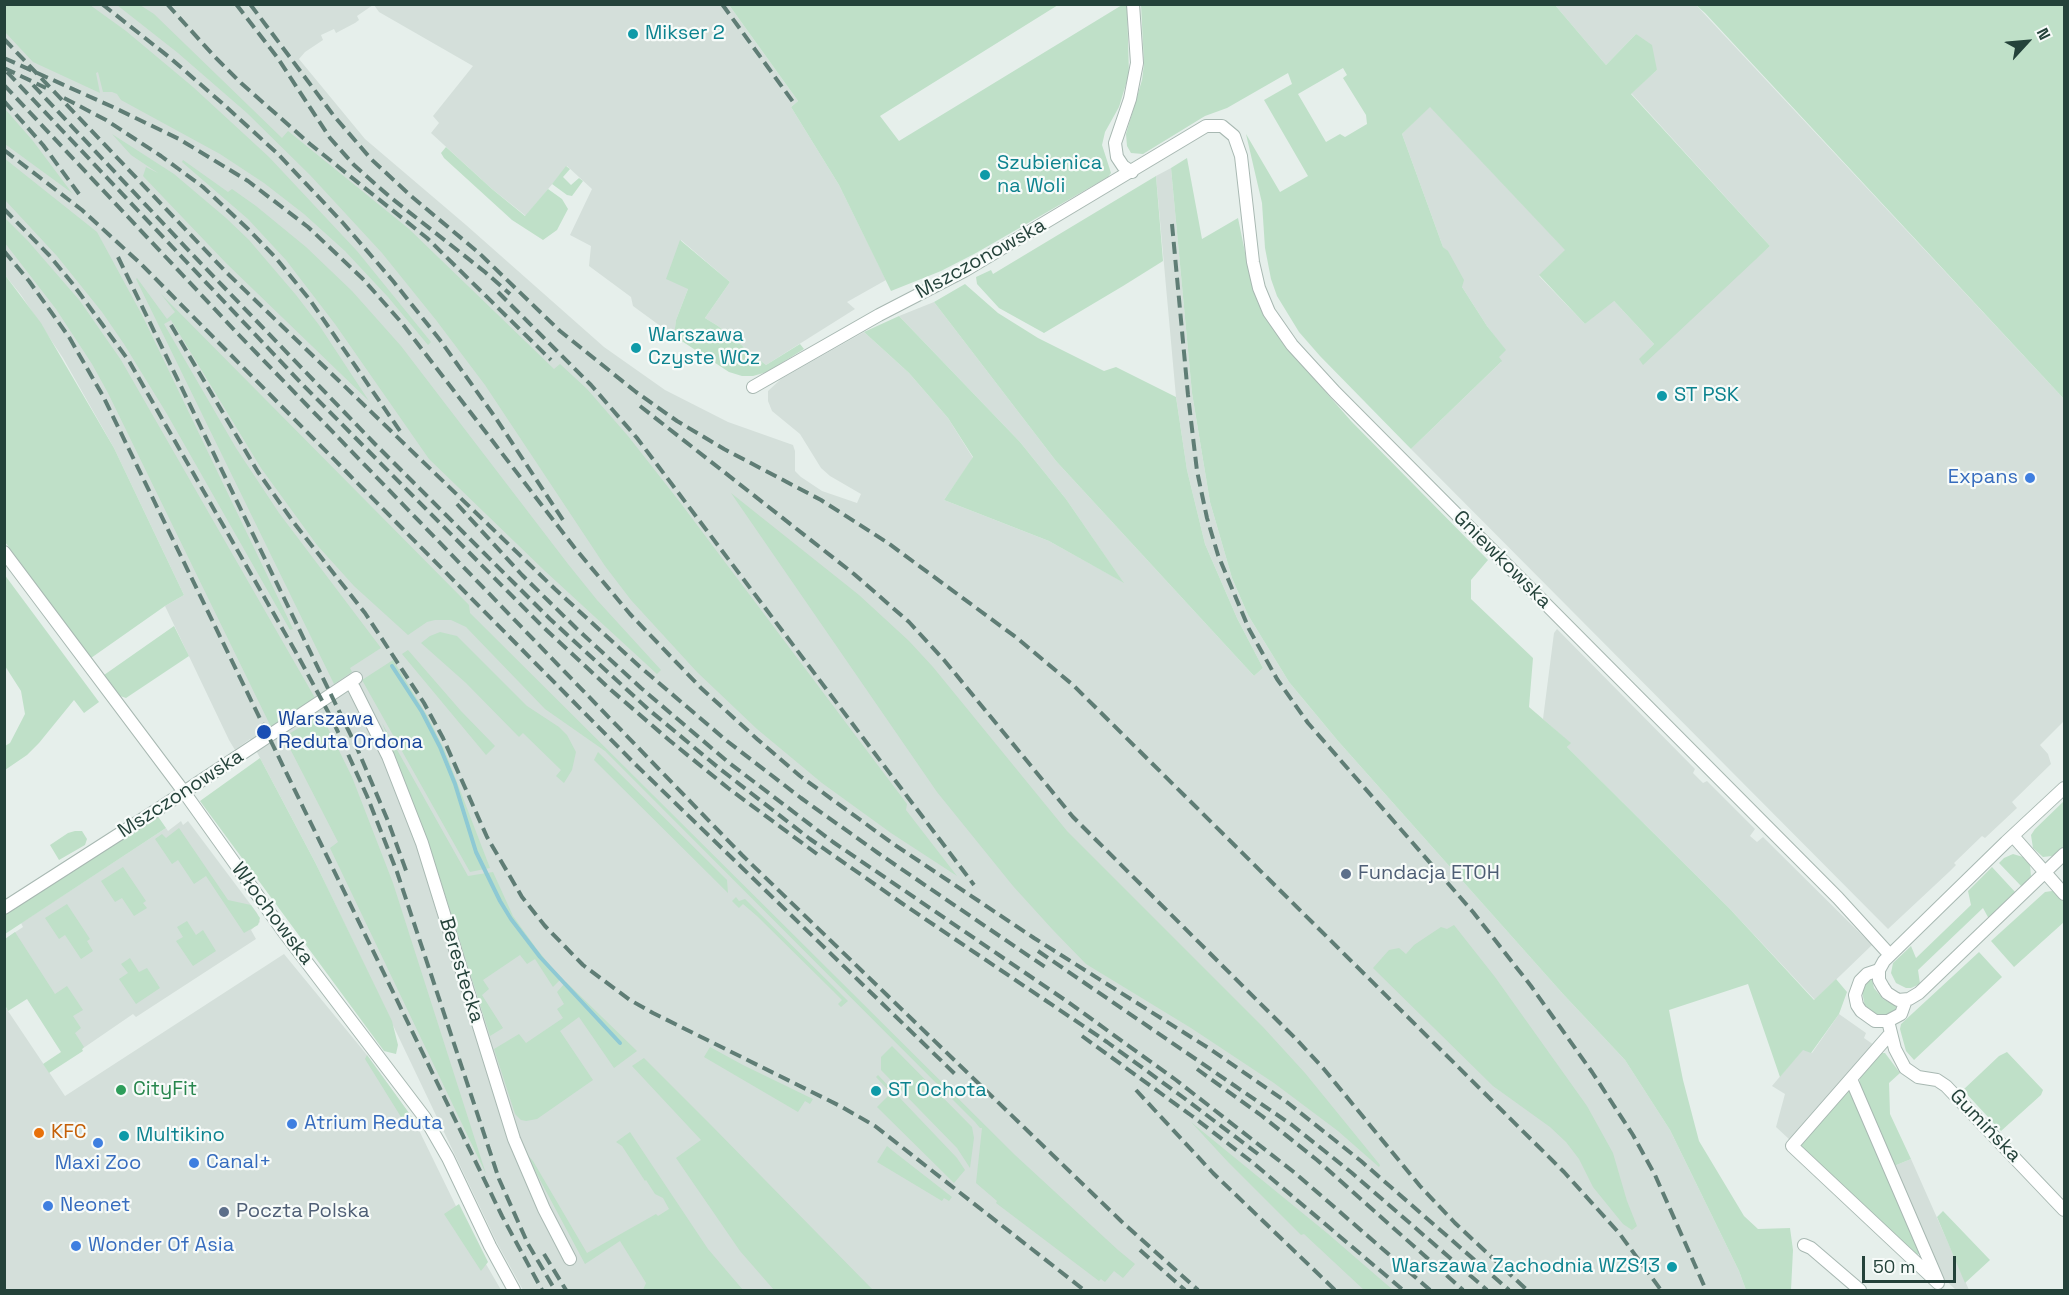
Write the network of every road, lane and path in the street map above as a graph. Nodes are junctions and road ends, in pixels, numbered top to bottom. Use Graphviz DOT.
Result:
graph roads {
  1 [pos="1133,4"];
  2 [pos="1206,126"];
  3 [pos="1132,172"];
  4 [pos="753,387"];
  5 [pos="4,552"];
  6 [pos="353,680"];
  7 [pos="2064,788"];
  8 [pos="184,792"];
  9 [pos="2013,836"];
  10 [pos="2064,854"];
  11 [pos="2045,872"];
  12 [pos="2064,894"];
  13 [pos="4,908"];
  14 [pos="1890,955"];
  15 [pos="1879,970"];
  16 [pos="1906,1000"];
  17 [pos="1888,1022"];
  18 [pos="1890,1034"];
  19 [pos="1851,1079"];
  20 [pos="2064,1210"];
  21 [pos="1804,1245"];
  22 [pos="570,1259"];
  23 [pos="1937,1287"];
  24 [pos="514,1290"];
  25 [pos="1860,1290"];
  1 -- 3 [label="street"];
  2 -- 3 [label="street, Mszczonowska"];
  2 -- 14 [label="street, Gniewkowska"];
  3 -- 4 [label="street, Mszczonowska"];
  5 -- 8 [label="street, Włochowska"];
  6 -- 8 [label="street, Mszczonowska"];
  6 -- 22 [label="street, Berestecka"];
  7 -- 9 [label="street"];
  8 -- 13 [label="street, Mszczonowska"];
  8 -- 24 [label="street, Włochowska"];
  9 -- 11 [label="street"];
  9 -- 14 [label="street"];
  10 -- 11 [label="street"];
  11 -- 12 [label="street"];
  11 -- 16 [label="street"];
  14 -- 15 [label="street"];
  15 -- 16 [label="street"];
  15 -- 17 [label="street"];
  16 -- 17 [label="street"];
  17 -- 18 [label="street, Gumińska"];
  18 -- 19 [label="street"];
  18 -- 20 [label="street, Gumińska"];
  19 -- 23 [label="street"];
  19 -- 23 [label="street"];
  21 -- 25 [label="street"];
}
